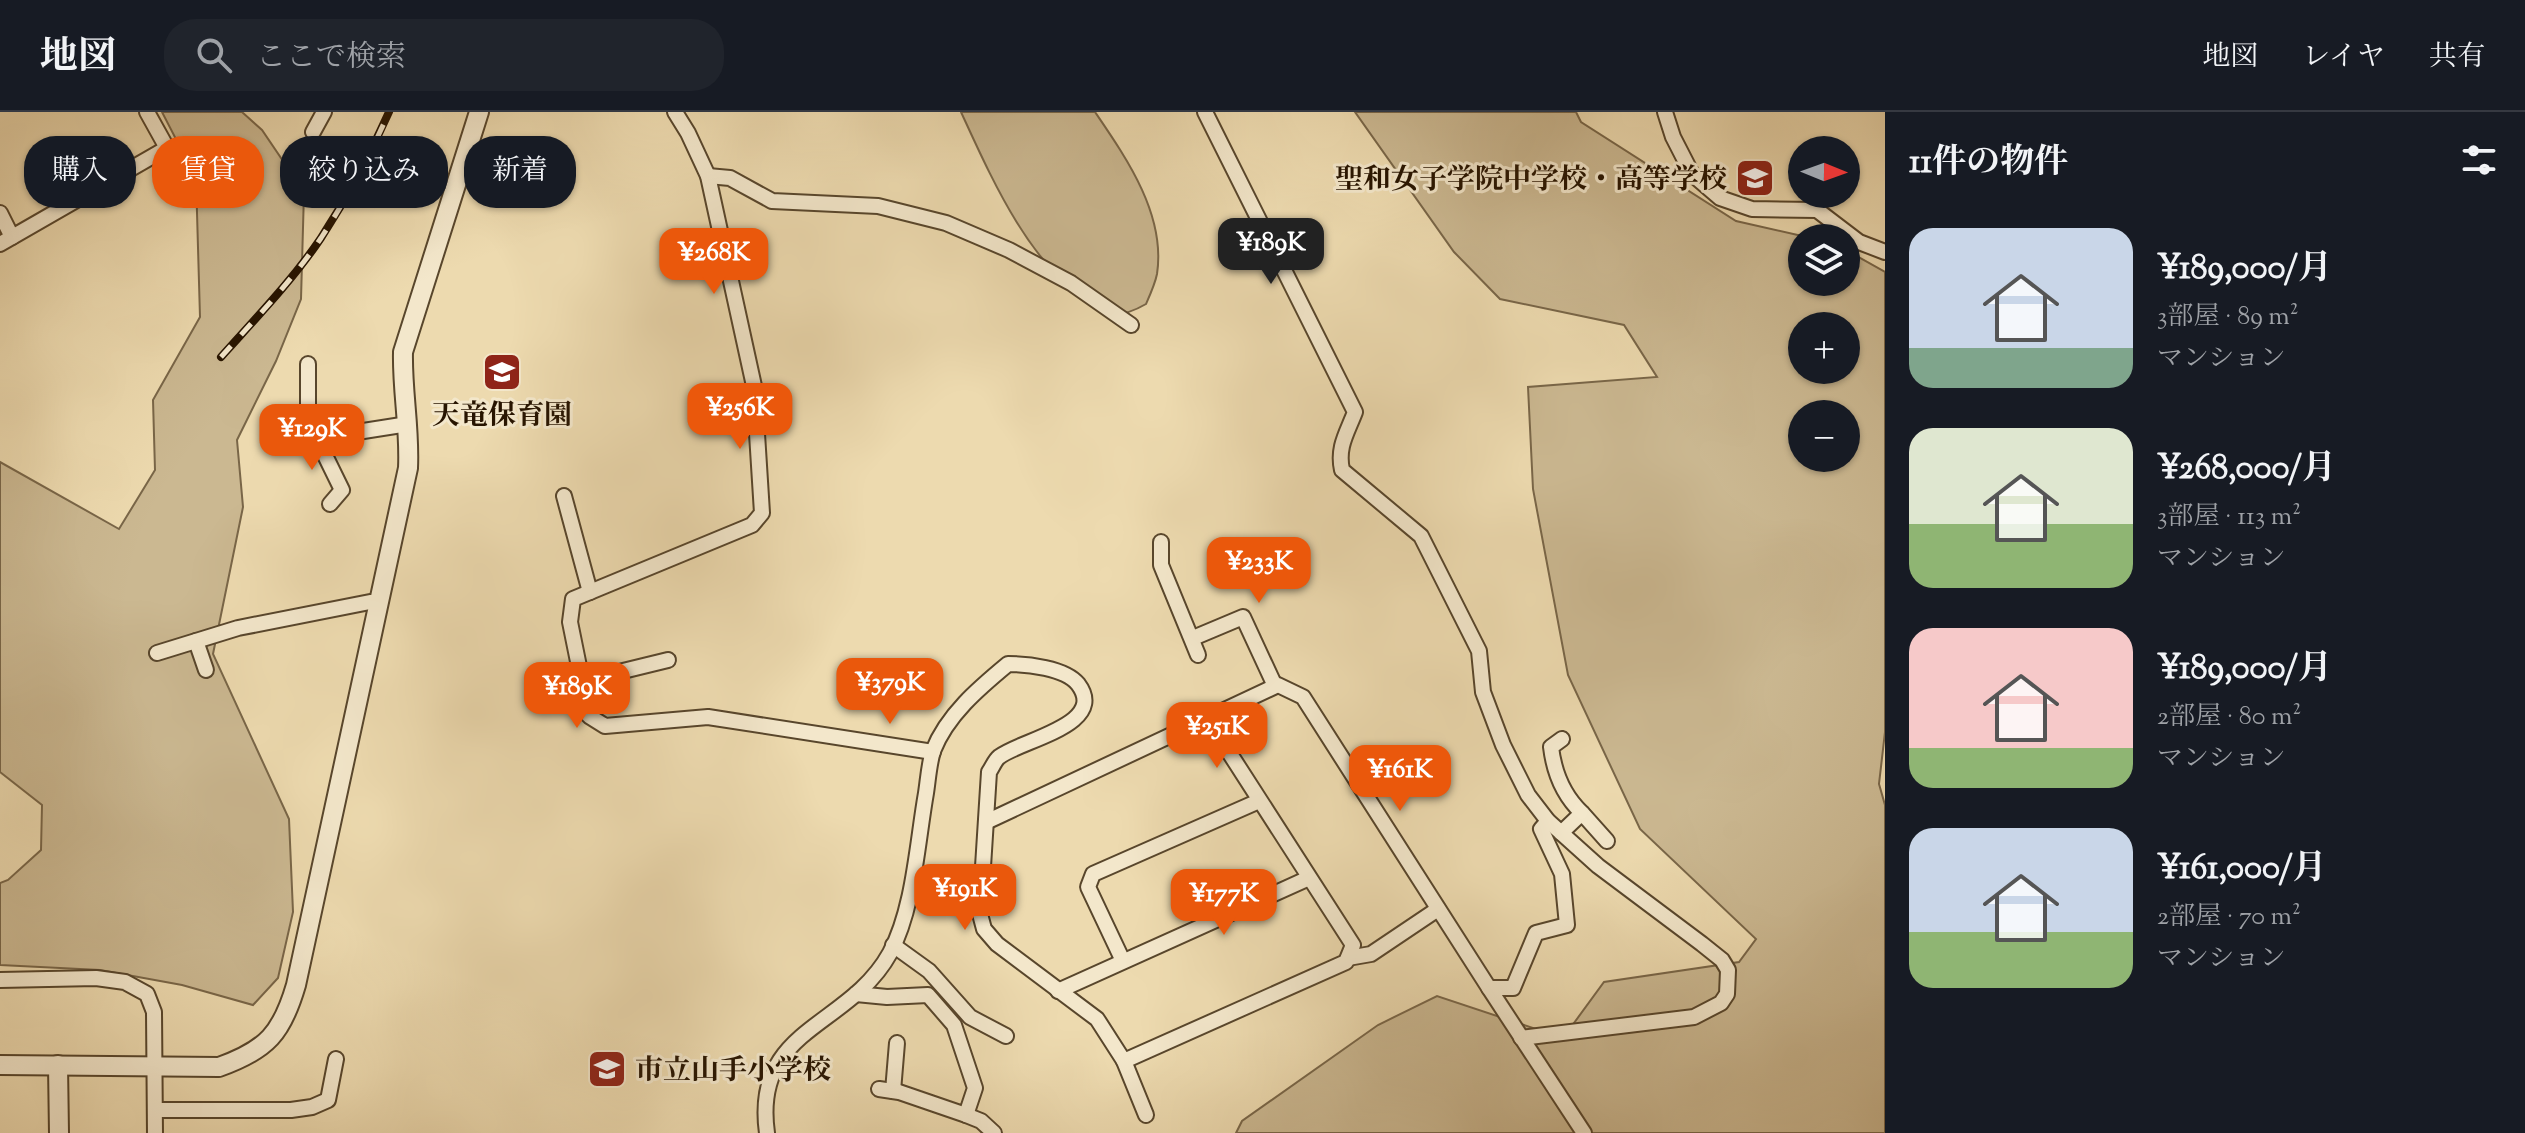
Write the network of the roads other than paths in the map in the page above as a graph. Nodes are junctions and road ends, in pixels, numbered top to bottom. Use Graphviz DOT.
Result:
graph roads {
  1 [pos="147,112"];
  2 [pos="324,112"];
  3 [pos="479,112"];
  4 [pos="675,112"];
  5 [pos="1205,112"];
  6 [pos="1665,112"];
  7 [pos="313,132"];
  8 [pos="708,176"];
  9 [pos="0,213"];
  10 [pos="6,240"];
  11 [pos="1885,252"];
  12 [pos="1131,325"];
  13 [pos="308,364"];
  14 [pos="408,424"];
  15 [pos="319,443"];
  16 [pos="564,496"];
  17 [pos="330,504"];
  18 [pos="1161,542"];
  19 [pos="590,592"];
  20 [pos="379,602"];
  21 [pos="1193,638"];
  22 [pos="196,641"];
  23 [pos="157,653"];
  24 [pos="1198,655"];
  25 [pos="668,660"];
  26 [pos="206,670"];
  27 [pos="582,681"];
  28 [pos="1275,686"];
  29 [pos="1207,718"];
  30 [pos="1562,739"];
  31 [pos="933,752"];
  32 [pos="1259,801"];
  33 [pos="1582,813"];
  34 [pos="1548,821"];
  35 [pos="986,822"];
  36 [pos="1561,833"];
  37 [pos="1607,841"];
  38 [pos="1309,878"];
  39 [pos="1438,909"];
  40 [pos="893,945"];
  41 [pos="1348,958"];
  42 [pos="1123,961"];
  43 [pos="0,980"];
  44 [pos="1489,988"];
  45 [pos="1058,991"];
  46 [pos="856,994"];
  47 [pos="1006,1036"];
  48 [pos="1521,1038"];
  49 [pos="897,1043"];
  50 [pos="336,1059"];
  51 [pos="1124,1061"];
  52 [pos="0,1065"];
  53 [pos="58,1065"];
  54 [pos="155,1065"];
  55 [pos="155,1110"];
  56 [pos="966,1115"];
  57 [pos="1146,1115"];
  58 [pos="59,1133"];
  59 [pos="155,1133"];
  60 [pos="767,1133"];
  61 [pos="994,1133"];
  62 [pos="1584,1133"];
  1 -- 10 [label="street"];
  2 -- 7 [label="street"];
  3 -- 14 [label="street"];
  4 -- 8 [label="street"];
  5 -- 34 [label="street"];
  6 -- 11 [label="street"];
  8 -- 12 [label="street"];
  8 -- 19 [label="street"];
  9 -- 10 [label="street"];
  13 -- 15 [label="street"];
  14 -- 15 [label="street"];
  14 -- 20 [label="street"];
  15 -- 17 [label="street"];
  16 -- 19 [label="street"];
  18 -- 21 [label="street"];
  19 -- 27 [label="street"];
  20 -- 22 [label="street"];
  20 -- 54 [label="street"];
  21 -- 24 [label="street"];
  21 -- 28 [label="street"];
  22 -- 23 [label="street"];
  22 -- 26 [label="street"];
  25 -- 27 [label="street"];
  27 -- 31 [label="street"];
  28 -- 29 [label="street"];
  28 -- 39 [label="street"];
  29 -- 32 [label="street"];
  29 -- 35 [label="street"];
  30 -- 33 [label="street"];
  31 -- 35 [label="street"];
  31 -- 40 [label="street"];
  32 -- 38 [label="street"];
  32 -- 42 [label="street"];
  33 -- 36 [label="street"];
  33 -- 37 [label="street"];
  34 -- 36 [label="street"];
  34 -- 44 [label="street"];
  35 -- 45 [label="street"];
  36 -- 48 [label="street"];
  38 -- 41 [label="street"];
  38 -- 42 [label="street"];
  39 -- 41 [label="street"];
  39 -- 44 [label="street"];
  40 -- 46 [label="street"];
  40 -- 47 [label="street"];
  41 -- 51 [label="street"];
  42 -- 45 [label="street"];
  43 -- 54 [label="street"];
  44 -- 48 [label="street"];
  45 -- 51 [label="street"];
  46 -- 56 [label="street"];
  46 -- 60 [label="street"];
  48 -- 62 [label="street"];
  49 -- 56 [label="street"];
  50 -- 55 [label="street"];
  51 -- 57 [label="street"];
  52 -- 53 [label="street"];
  53 -- 54 [label="street"];
  53 -- 58 [label="street"];
  54 -- 55 [label="street"];
  55 -- 59 [label="street"];
  56 -- 61 [label="street"];
}
